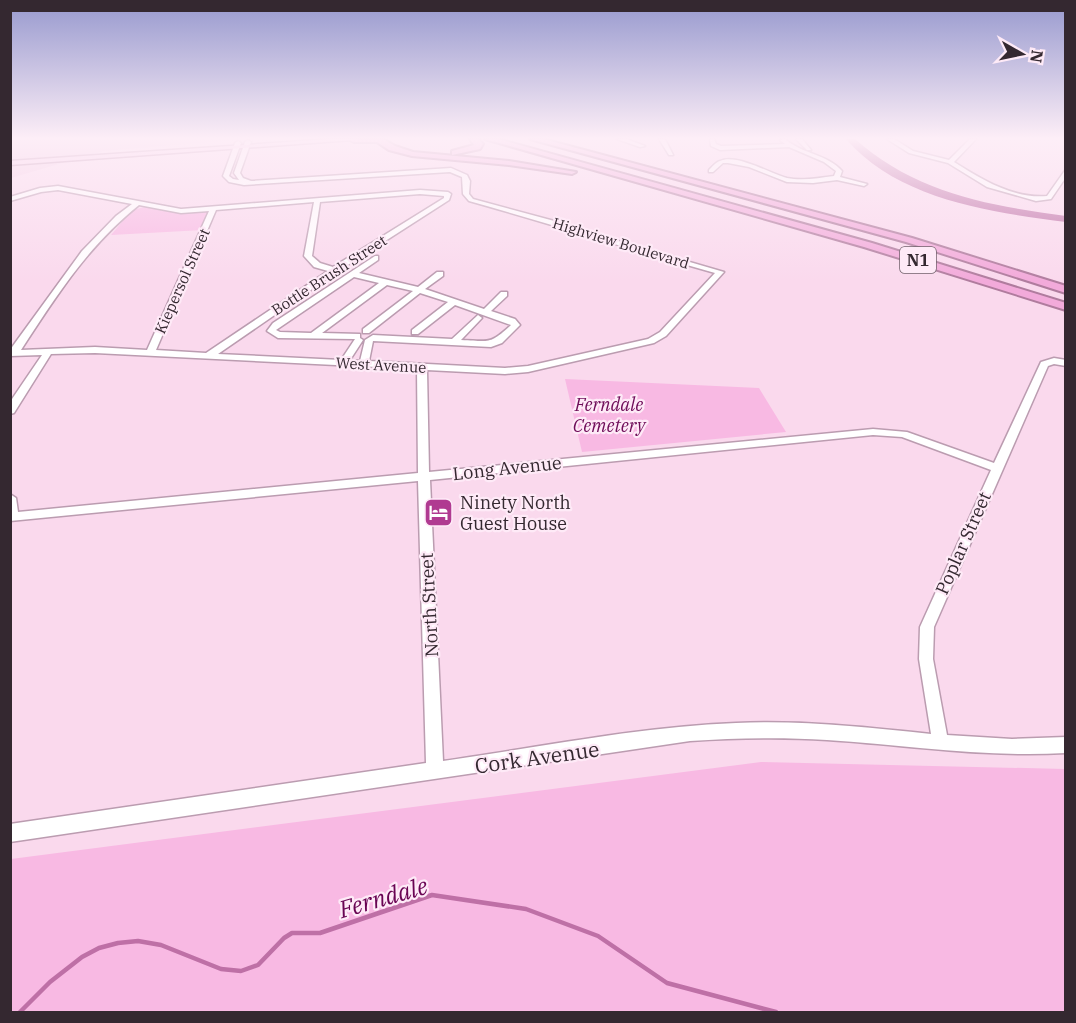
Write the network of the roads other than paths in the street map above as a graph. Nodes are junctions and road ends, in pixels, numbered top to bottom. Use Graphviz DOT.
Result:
graph roads {
  1 [pos="467,187"];
  2 [pos="636,187"];
  3 [pos="660,187"];
  4 [pos="693,187"];
  5 [pos="714,187"];
  6 [pos="992,187"];
  7 [pos="1058,187"];
  8 [pos="10,199"];
  9 [pos="317,201"];
  10 [pos="136,204"];
  11 [pos="213,209"];
  12 [pos="769,217"];
  13 [pos="375,258"];
  14 [pos="334,270"];
  15 [pos="720,272"];
  16 [pos="353,274"];
  17 [pos="440,274"];
  18 [pos="385,282"];
  19 [pos="419,290"];
  20 [pos="1065,290"];
  21 [pos="504,294"];
  22 [pos="1065,297"];
  23 [pos="453,302"];
  24 [pos="1065,307"];
  25 [pos="482,315"];
  26 [pos="415,332"];
  27 [pos="312,336"];
  28 [pos="365,337"];
  29 [pos="454,342"];
  30 [pos="49,351"];
  31 [pos="12,353"];
  32 [pos="150,353"];
  33 [pos="208,356"];
  34 [pos="1060,362"];
  35 [pos="343,363"];
  36 [pos="364,364"];
  37 [pos="422,367"];
  38 [pos="10,411"];
  39 [pos="996,468"];
  40 [pos="423,477"];
  41 [pos="10,498"];
  42 [pos="12,517"];
  43 [pos="940,742"];
  44 [pos="1065,745"];
  45 [pos="435,771"];
  46 [pos="10,833"];
  1 -- 15 [label="street, Highview Boulevard"];
  2 -- 12 [label="highway"];
  3 -- 12 [label="highway, N1"];
  4 -- 22 [label="highway, N1"];
  5 -- 20 [label="highway"];
  6 -- 7 [label="street"];
  8 -- 10 [label="street"];
  9 -- 11 [label="street"];
  9 -- 14 [label="street"];
  9 -- 14 [label="street, Bottle Brush Street"];
  10 -- 11 [label="street"];
  10 -- 31 [label="street"];
  11 -- 32 [label="street, Kiepersol Street"];
  12 -- 24 [label="highway, N1"];
  13 -- 16 [label="street"];
  14 -- 33 [label="street, Bottle Brush Street"];
  15 -- 37 [label="street, West Avenue"];
  16 -- 18 [label="street"];
  16 -- 27 [label="street"];
  17 -- 19 [label="street"];
  18 -- 19 [label="street"];
  18 -- 27 [label="street"];
  19 -- 23 [label="street"];
  19 -- 28 [label="street"];
  21 -- 25 [label="street"];
  23 -- 25 [label="street"];
  23 -- 26 [label="street"];
  25 -- 29 [label="street"];
  25 -- 29 [label="street"];
  27 -- 28 [label="street"];
  28 -- 29 [label="street"];
  28 -- 35 [label="street"];
  28 -- 36 [label="street"];
  30 -- 31 [label="street, West Avenue"];
  30 -- 32 [label="street, West Avenue"];
  30 -- 38 [label="street"];
  32 -- 33 [label="street, West Avenue"];
  33 -- 35 [label="street, West Avenue"];
  34 -- 39 [label="street, Poplar Street"];
  35 -- 36 [label="street, West Avenue"];
  36 -- 37 [label="street, West Avenue"];
  37 -- 40 [label="street, North Street"];
  39 -- 40 [label="street, Long Avenue"];
  39 -- 43 [label="street, Poplar Street"];
  40 -- 42 [label="street, Long Avenue"];
  40 -- 45 [label="street, North Street"];
  41 -- 42 [label="street, Long Avenue"];
  43 -- 44 [label="street, Cork Avenue"];
  43 -- 45 [label="street, Cork Avenue"];
  45 -- 46 [label="street, Cork Avenue"];
}
